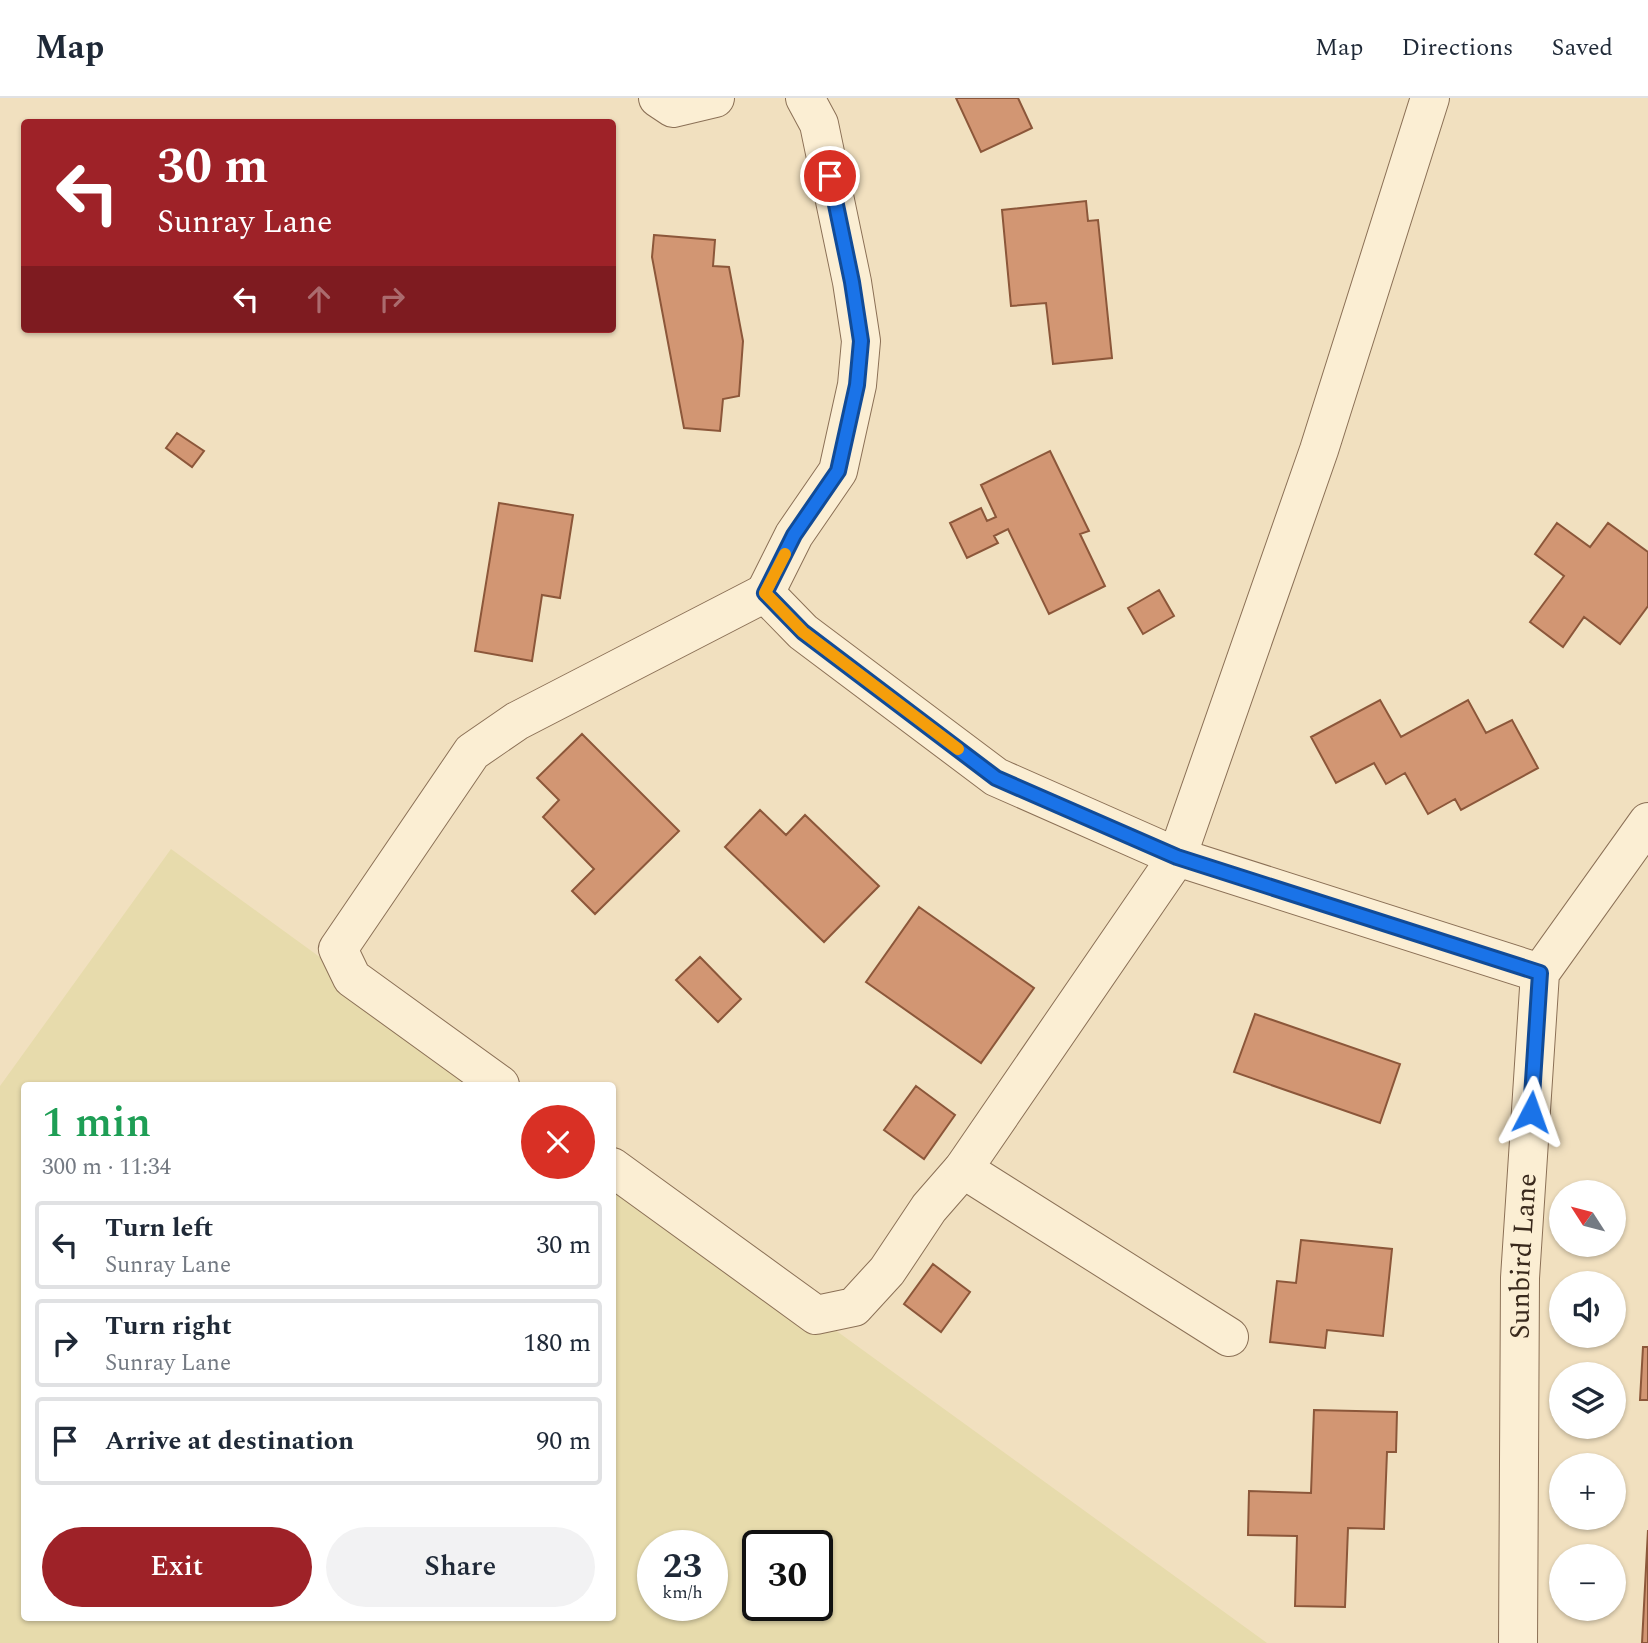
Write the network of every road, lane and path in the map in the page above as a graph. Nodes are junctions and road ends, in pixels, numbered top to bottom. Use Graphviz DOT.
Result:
graph roads {
  1 [pos="658,98"];
  2 [pos="715,98"];
  3 [pos="806,98"];
  4 [pos="1430,98"];
  5 [pos="765,593"];
  6 [pos="1648,822"];
  7 [pos="1177,857"];
  8 [pos="1540,973"];
  9 [pos="496,1082"];
  10 [pos="963,1169"];
  11 [pos="616,1170"];
  12 [pos="1229,1338"];
  13 [pos="1518,1643"];
  1 -- 2 [label="street"];
  3 -- 5 [label="street"];
  4 -- 7 [label="street"];
  5 -- 7 [label="street"];
  5 -- 9 [label="street"];
  6 -- 8 [label="street"];
  7 -- 8 [label="street"];
  7 -- 10 [label="street"];
  8 -- 13 [label="street, Sunbird Lane"];
  10 -- 11 [label="street"];
  10 -- 12 [label="street"];
}
